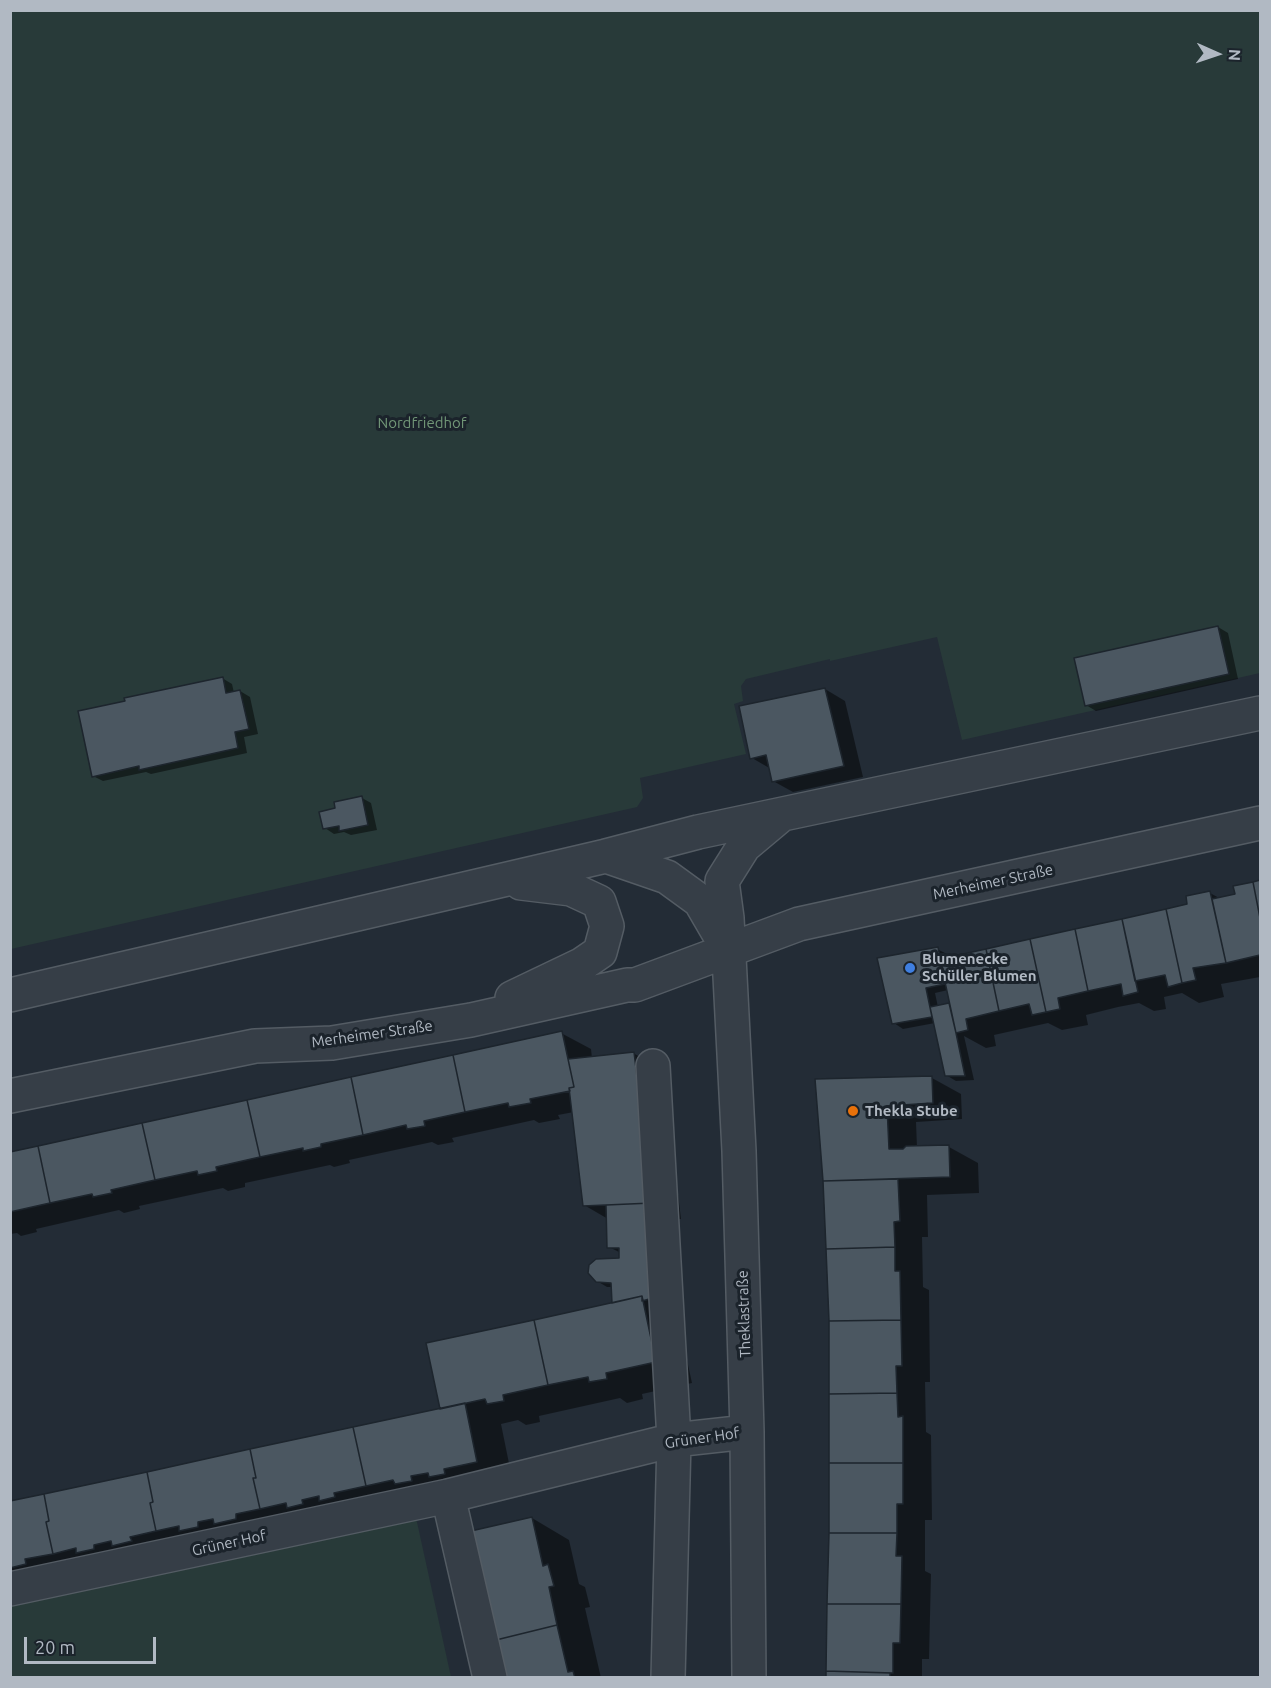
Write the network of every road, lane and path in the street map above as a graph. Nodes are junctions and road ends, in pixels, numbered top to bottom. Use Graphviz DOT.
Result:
graph roads {
  1 [pos="1260,713"];
  2 [pos="784,812"];
  3 [pos="1260,823"];
  4 [pos="606,856"];
  5 [pos="502,880"];
  6 [pos="728,951"];
  7 [pos="10,994"];
  8 [pos="471,1020"];
  9 [pos="653,1066"];
  10 [pos="10,1096"];
  11 [pos="747,1432"];
  12 [pos="674,1440"];
  13 [pos="448,1496"];
  14 [pos="10,1589"];
  15 [pos="490,1677"];
  16 [pos="668,1677"];
  17 [pos="748,1677"];
  1 -- 2 [label="street"];
  2 -- 4 [label="street"];
  2 -- 6 [label="street"];
  3 -- 6 [label="street, Merheimer Straße"];
  4 -- 5 [label="street"];
  4 -- 6 [label="street"];
  5 -- 7 [label="street"];
  5 -- 8 [label="street"];
  6 -- 8 [label="street, Merheimer Straße"];
  6 -- 11 [label="street, Theklastraße"];
  8 -- 10 [label="street, Merheimer Straße"];
  9 -- 12 [label="street"];
  11 -- 12 [label="street, Grüner Hof"];
  11 -- 17 [label="street, Theklastraße"];
  12 -- 13 [label="street, Grüner Hof"];
  12 -- 16 [label="street"];
  13 -- 14 [label="street, Grüner Hof"];
  13 -- 15 [label="street"];
}
